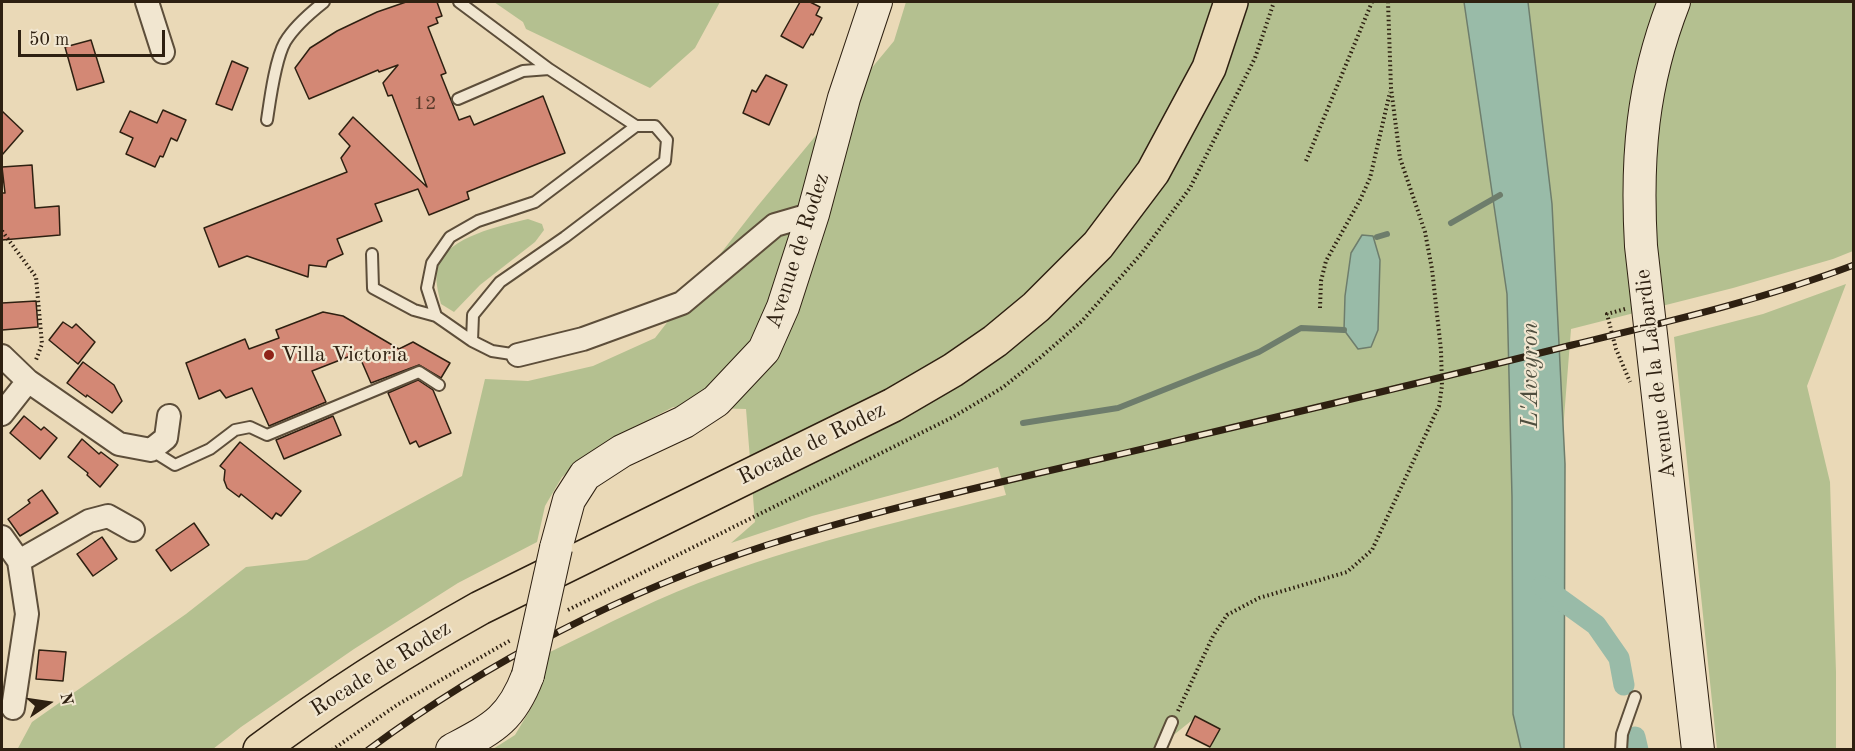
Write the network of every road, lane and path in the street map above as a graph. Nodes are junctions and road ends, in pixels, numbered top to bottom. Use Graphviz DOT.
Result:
graph roads {
  1 [pos="147,2"];
  2 [pos="324,2"];
  3 [pos="459,2"];
  4 [pos="876,2"];
  5 [pos="1232,2"];
  6 [pos="1254,2"];
  7 [pos="1372,2"];
  8 [pos="1388,2"];
  9 [pos="1674,2"];
  10 [pos="163,52"];
  11 [pos="549,69"];
  12 [pos="1391,88"];
  13 [pos="458,99"];
  14 [pos="267,120"];
  15 [pos="636,126"];
  16 [pos="1306,161"];
  17 [pos="813,214"];
  18 [pos="2,231"];
  19 [pos="372,254"];
  20 [pos="1320,308"];
  21 [pos="436,316"];
  22 [pos="472,341"];
  23 [pos="518,355"];
  24 [pos="2,356"];
  25 [pos="28,381"];
  26 [pos="439,385"];
  27 [pos="2,414"];
  28 [pos="169,416"];
  29 [pos="151,450"];
  30 [pos="133,530"];
  31 [pos="2,537"];
  32 [pos="19,561"];
  33 [pos="1635,697"];
  34 [pos="13,708"];
  35 [pos="1172,722"];
  36 [pos="260,750"];
  37 [pos="296,750"];
  38 [pos="452,750"];
  39 [pos="1160,750"];
  40 [pos="1621,750"];
  41 [pos="1698,750"];
  1 -- 10 [label="street"];
  2 -- 14 [label="lane"];
  3 -- 11 [label="lane"];
  4 -- 17 [label="street, Avenue de Rodez"];
  5 -- 36 [label="highway, Rocade de Rodez"];
  6 -- 37 [label="highway, Rocade de Rodez"];
  7 -- 16 [label="path"];
  8 -- 12 [label="path"];
  9 -- 41 [label="street, Avenue de la Labardie"];
  11 -- 13 [label="lane"];
  11 -- 15 [label="lane"];
  12 -- 20 [label="path"];
  12 -- 35 [label="path"];
  15 -- 21 [label="lane"];
  15 -- 22 [label="lane"];
  17 -- 23 [label="street"];
  17 -- 38 [label="street, Avenue de Rodez, bridge"];
  18 -- 25 [label="path"];
  19 -- 21 [label="lane"];
  21 -- 22 [label="lane"];
  22 -- 23 [label="lane"];
  24 -- 25 [label="street"];
  25 -- 27 [label="street"];
  25 -- 29 [label="street"];
  26 -- 29 [label="lane"];
  28 -- 29 [label="street"];
  30 -- 32 [label="street"];
  31 -- 32 [label="street"];
  32 -- 34 [label="street"];
  33 -- 40 [label="lane"];
  35 -- 39 [label="lane"];
}
